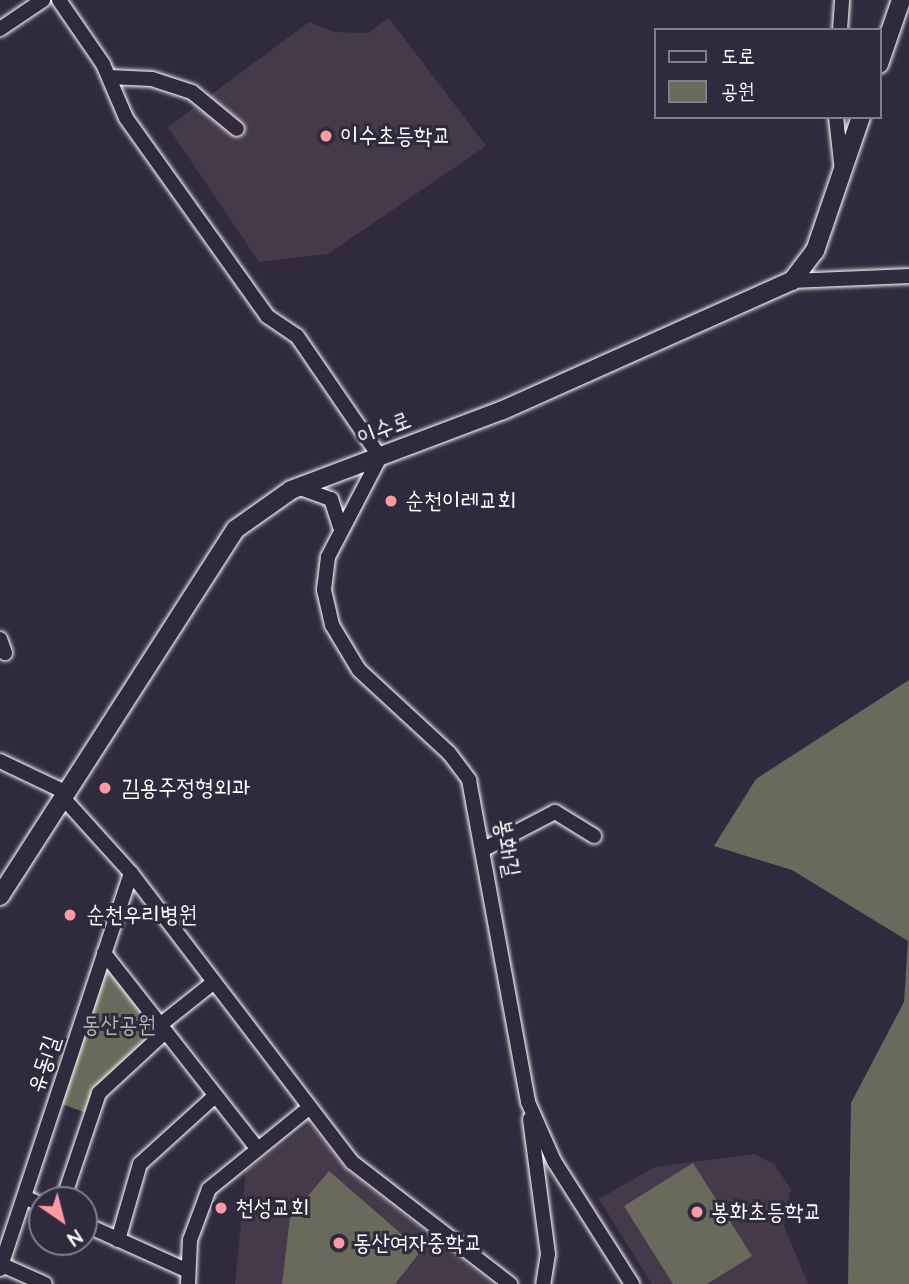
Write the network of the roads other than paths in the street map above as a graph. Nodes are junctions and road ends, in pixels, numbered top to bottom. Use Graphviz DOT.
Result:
graph roads {
  1 [pos="43,0"];
  2 [pos="59,0"];
  3 [pos="842,0"];
  4 [pos="901,0"];
  5 [pos="840,28"];
  6 [pos="0,29"];
  7 [pos="881,58"];
  8 [pos="109,78"];
  9 [pos="836,119"];
  10 [pos="860,119"];
  11 [pos="237,129"];
  12 [pos="842,171"];
  13 [pos="909,276"];
  14 [pos="792,281"];
  15 [pos="380,457"];
  16 [pos="298,488"];
  17 [pos="340,527"];
  18 [pos="0,761"];
  19 [pos="66,797"];
  20 [pos="594,836"];
  21 [pos="484,849"];
  22 [pos="131,873"];
  23 [pos="1,894"];
  24 [pos="104,953"];
  25 [pos="214,982"];
  26 [pos="163,1028"];
  27 [pos="215,1096"];
  28 [pos="528,1101"];
  29 [pos="310,1107"];
  30 [pos="257,1148"];
  31 [pos="68,1186"];
  32 [pos="24,1197"];
  33 [pos="28,1199"];
  34 [pos="98,1231"];
  35 [pos="118,1240"];
  36 [pos="1,1266"];
  37 [pos="188,1278"];
  38 [pos="45,1284"];
  39 [pos="510,1284"];
  40 [pos="543,1284"];
  41 [pos="632,1284"];
  1 -- 6 [label="street"];
  2 -- 8 [label="street"];
  3 -- 5 [label="street"];
  4 -- 7 [label="main road"];
  8 -- 11 [label="street"];
  8 -- 15 [label="street"];
  9 -- 12 [label="street"];
  10 -- 12 [label="main road, 이수로"];
  12 -- 14 [label="main road, 이수로"];
  13 -- 14 [label="street"];
  14 -- 15 [label="main road, 이수로"];
  15 -- 16 [label="main road, 이수로"];
  15 -- 17 [label="street, 봉화1길"];
  16 -- 17 [label="street"];
  16 -- 19 [label="main road, 이수로"];
  17 -- 21 [label="street, 봉화1길"];
  18 -- 19 [label="street"];
  19 -- 22 [label="street"];
  19 -- 23 [label="main road, 이수로"];
  20 -- 21 [label="street"];
  21 -- 28 [label="street, 봉화1길"];
  22 -- 24 [label="street, 유동1길"];
  22 -- 25 [label="street"];
  24 -- 26 [label="street"];
  24 -- 32 [label="street, 유동1길"];
  25 -- 26 [label="street"];
  25 -- 29 [label="street"];
  26 -- 27 [label="street"];
  26 -- 31 [label="street"];
  27 -- 30 [label="street"];
  27 -- 35 [label="street"];
  28 -- 40 [label="street"];
  28 -- 41 [label="street, 봉화1길"];
  29 -- 30 [label="street"];
  29 -- 39 [label="street"];
  30 -- 37 [label="street"];
  32 -- 33 [label="street"];
  32 -- 36 [label="street, 유동1길"];
  34 -- 35 [label="street"];
  35 -- 37 [label="street"];
  36 -- 38 [label="street"];
}
